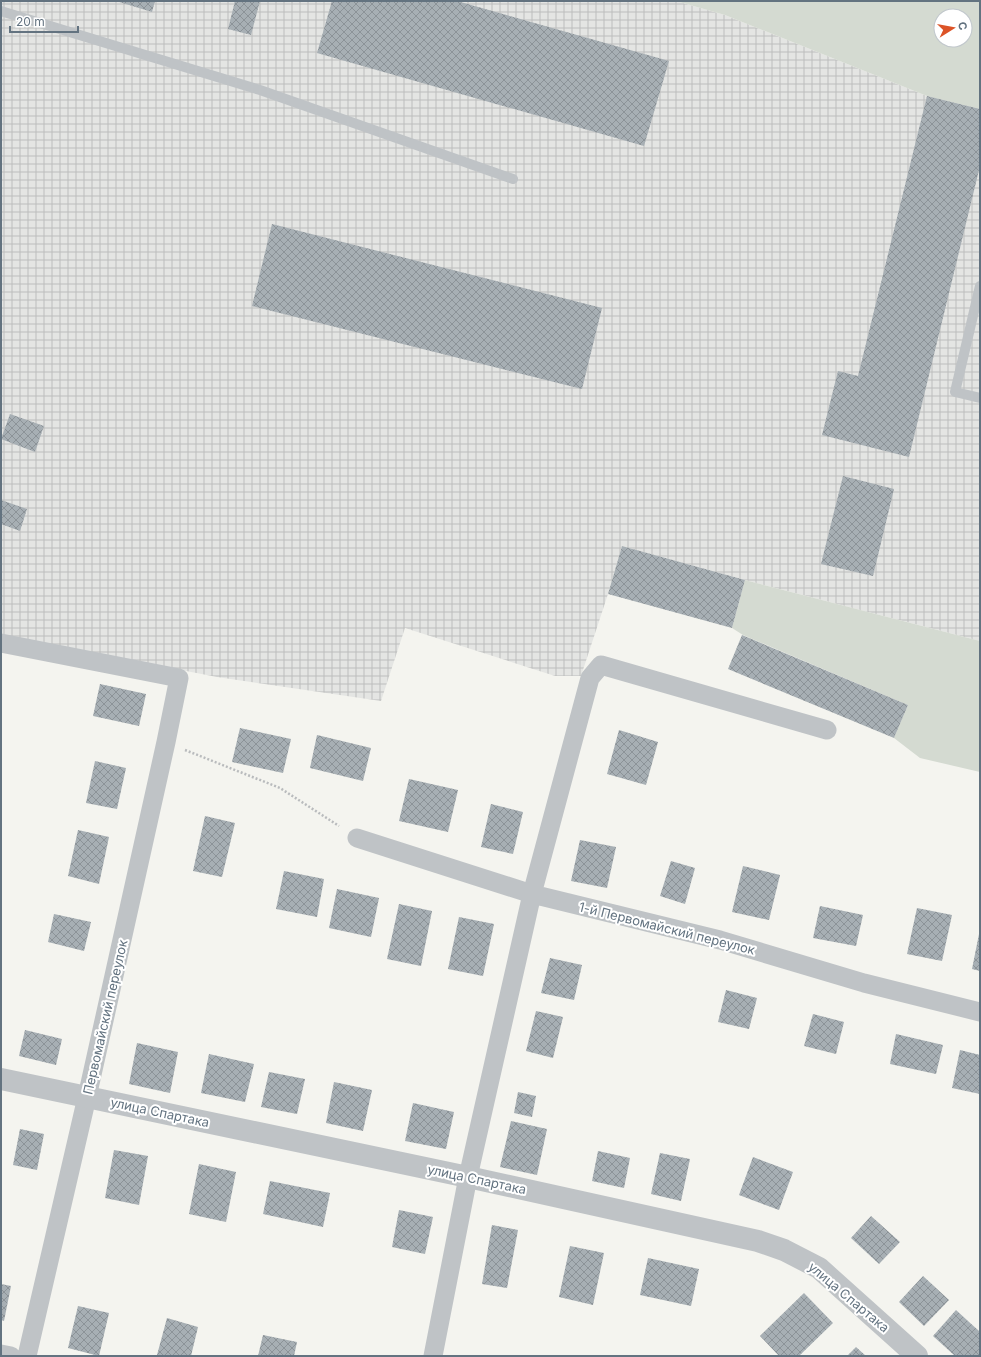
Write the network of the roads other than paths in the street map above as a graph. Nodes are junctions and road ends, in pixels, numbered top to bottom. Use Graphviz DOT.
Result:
graph roads {
  1 [pos="1,11"];
  2 [pos="514,179"];
  3 [pos="980,286"];
  4 [pos="980,398"];
  5 [pos="1,643"];
  6 [pos="827,730"];
  7 [pos="356,838"];
  8 [pos="532,894"];
  9 [pos="980,1012"];
  10 [pos="1,1079"];
  11 [pos="87,1097"];
  12 [pos="468,1177"];
  13 [pos="1,1354"];
  14 [pos="11,1356"];
  15 [pos="26,1356"];
  16 [pos="433,1356"];
  17 [pos="918,1356"];
  1 -- 2 [label="lane"];
  3 -- 4 [label="lane"];
  5 -- 11 [label="street, Первомайский переулок"];
  6 -- 8 [label="street"];
  7 -- 8 [label="street, 1-й Первомайский переулок"];
  8 -- 9 [label="street, 1-й Первомайский переулок"];
  8 -- 12 [label="street"];
  10 -- 11 [label="street, улица Спартака"];
  11 -- 12 [label="street, улица Спартака"];
  11 -- 15 [label="street, Первомайский переулок"];
  12 -- 16 [label="street"];
  12 -- 17 [label="street, улица Спартака"];
  13 -- 14 [label="street"];
}
